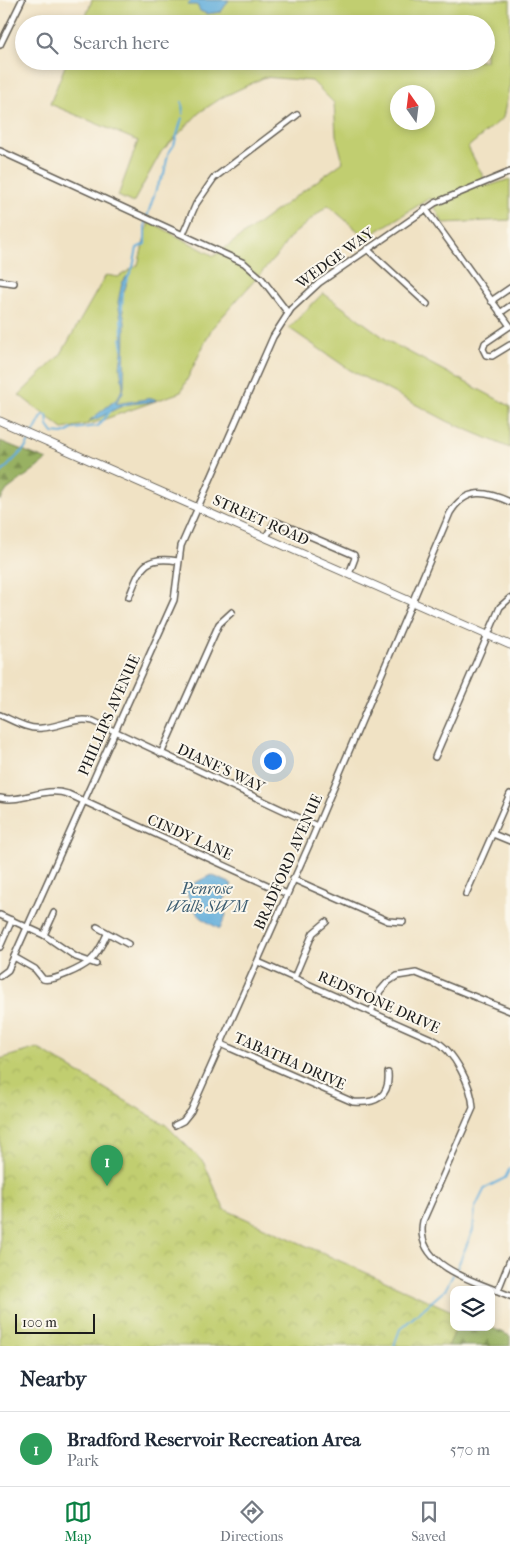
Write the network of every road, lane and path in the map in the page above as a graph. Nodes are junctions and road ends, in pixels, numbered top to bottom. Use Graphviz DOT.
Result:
graph roads {
  1 [pos="22,0"];
  2 [pos="0,45"];
  3 [pos="298,115"];
  4 [pos="0,151"];
  5 [pos="510,172"];
  6 [pos="425,208"];
  7 [pos="183,234"];
  8 [pos="367,249"];
  9 [pos="0,281"];
  10 [pos="14,284"];
  11 [pos="510,288"];
  12 [pos="491,301"];
  13 [pos="427,304"];
  14 [pos="510,306"];
  15 [pos="288,313"];
  16 [pos="500,313"];
  17 [pos="510,326"];
  18 [pos="510,344"];
  19 [pos="0,421"];
  20 [pos="510,502"];
  21 [pos="197,507"];
  22 [pos="266,537"];
  23 [pos="178,561"];
  24 [pos="349,574"];
  25 [pos="129,597"];
  26 [pos="510,598"];
  27 [pos="414,603"];
  28 [pos="232,612"];
  29 [pos="488,635"];
  30 [pos="510,645"];
  31 [pos="0,715"];
  32 [pos="114,733"];
  33 [pos="161,754"];
  34 [pos="435,757"];
  35 [pos="510,794"];
  36 [pos="0,798"];
  37 [pos="84,802"];
  38 [pos="317,826"];
  39 [pos="493,834"];
  40 [pos="510,841"];
  41 [pos="293,879"];
  42 [pos="287,894"];
  43 [pos="466,894"];
  44 [pos="54,913"];
  45 [pos="0,914"];
  46 [pos="12,920"];
  47 [pos="326,922"];
  48 [pos="403,922"];
  49 [pos="96,927"];
  50 [pos="27,928"];
  51 [pos="44,934"];
  52 [pos="107,934"];
  53 [pos="128,944"];
  54 [pos="0,947"];
  55 [pos="14,957"];
  56 [pos="90,961"];
  57 [pos="258,962"];
  58 [pos="96,964"];
  59 [pos="0,976"];
  60 [pos="294,978"];
  61 [pos="510,1011"];
  62 [pos="371,1012"];
  63 [pos="221,1044"];
  64 [pos="388,1073"];
  65 [pos="175,1125"];
  66 [pos="510,1260"];
  67 [pos="498,1290"];
  68 [pos="510,1296"];
  1 -- 2 [label="street"];
  3 -- 7 [label="street"];
  4 -- 7 [label="street"];
  5 -- 6 [label="street, WEDGE WAY"];
  6 -- 8 [label="street, WEDGE WAY"];
  6 -- 12 [label="street"];
  7 -- 15 [label="street"];
  8 -- 13 [label="street"];
  8 -- 15 [label="street, WEDGE WAY"];
  9 -- 10 [label="street"];
  11 -- 12 [label="street"];
  12 -- 16 [label="street"];
  14 -- 16 [label="street"];
  15 -- 21 [label="street, WEDGE WAY"];
  16 -- 17 [label="street"];
  17 -- 18 [label="street"];
  19 -- 21 [label="main road, STREET ROAD"];
  20 -- 27 [label="street, BRADFORD AVENUE"];
  21 -- 22 [label="main road, STREET ROAD"];
  21 -- 23 [label="street, PHILLIPS AVENUE"];
  22 -- 24 [label="main road, STREET ROAD"];
  22 -- 24 [label="street"];
  23 -- 25 [label="street"];
  23 -- 32 [label="street, PHILLIPS AVENUE"];
  24 -- 27 [label="main road, STREET ROAD"];
  26 -- 29 [label="street"];
  27 -- 29 [label="main road, STREET ROAD"];
  27 -- 38 [label="street, BRADFORD AVENUE"];
  28 -- 33 [label="street"];
  29 -- 30 [label="main road, STREET ROAD"];
  29 -- 34 [label="street"];
  31 -- 32 [label="street, DIANE'S WAY"];
  32 -- 33 [label="street, DIANE'S WAY"];
  32 -- 37 [label="street, PHILLIPS AVENUE"];
  33 -- 38 [label="street, DIANE'S WAY"];
  35 -- 39 [label="street"];
  36 -- 37 [label="street, CINDY LANE"];
  37 -- 42 [label="street, CINDY LANE"];
  37 -- 50 [label="street, PHILLIPS AVENUE"];
  38 -- 41 [label="street, BRADFORD AVENUE"];
  39 -- 40 [label="street"];
  39 -- 43 [label="street"];
  41 -- 42 [label="street, BRADFORD AVENUE"];
  41 -- 48 [label="street"];
  42 -- 57 [label="street, BRADFORD AVENUE"];
  44 -- 51 [label="street"];
  45 -- 46 [label="street"];
  46 -- 50 [label="street"];
  46 -- 54 [label="street"];
  47 -- 60 [label="street"];
  49 -- 52 [label="street"];
  50 -- 51 [label="street"];
  50 -- 55 [label="street, PHILLIPS AVENUE"];
  51 -- 56 [label="street"];
  52 -- 53 [label="street"];
  52 -- 56 [label="street"];
  55 -- 56 [label="street"];
  55 -- 59 [label="street, PHILLIPS AVENUE"];
  56 -- 58 [label="street"];
  57 -- 60 [label="street, REDSTONE DRIVE"];
  57 -- 63 [label="street, BRADFORD AVENUE"];
  60 -- 62 [label="street, REDSTONE DRIVE"];
  61 -- 62 [label="street"];
  62 -- 67 [label="street, REDSTONE DRIVE"];
  63 -- 64 [label="street, TABATHA DRIVE"];
  63 -- 65 [label="street, BRADFORD AVENUE"];
  66 -- 67 [label="street"];
  67 -- 68 [label="street, REDSTONE DRIVE"];
}
